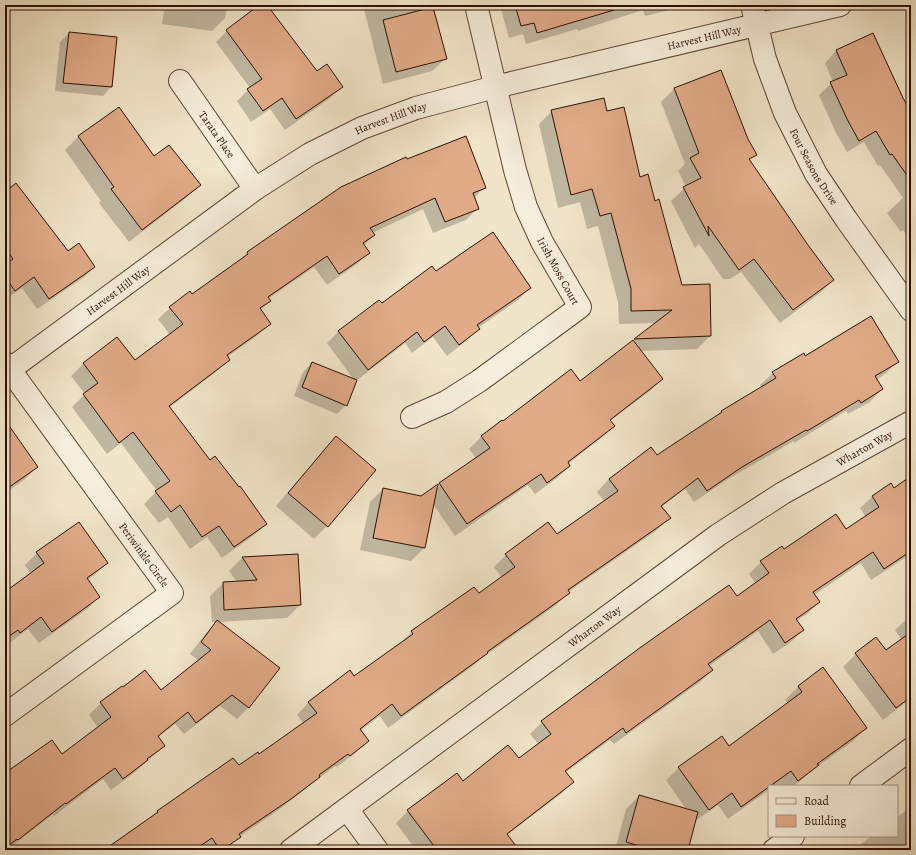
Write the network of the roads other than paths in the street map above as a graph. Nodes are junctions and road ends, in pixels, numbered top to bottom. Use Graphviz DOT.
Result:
graph roads {
  1 [pos="476,5"];
  2 [pos="840,5"];
  3 [pos="754,15"];
  4 [pos="180,81"];
  5 [pos="495,87"];
  6 [pos="255,189"];
  7 [pos="911,310"];
  8 [pos="6,368"];
  9 [pos="412,417"];
  10 [pos="911,422"];
  11 [pos="5,715"];
  12 [pos="911,749"];
  13 [pos="862,785"];
  14 [pos="347,809"];
  15 [pos="793,837"];
  16 [pos="291,850"];
  17 [pos="377,850"];
  18 [pos="774,850"];
  1 -- 5 [label="street"];
  2 -- 3 [label="street, Harvest Hill Way"];
  3 -- 5 [label="street, Harvest Hill Way"];
  3 -- 7 [label="street, Four Seasons Drive"];
  4 -- 6 [label="street, Tarata Place"];
  5 -- 6 [label="street, Harvest Hill Way"];
  5 -- 9 [label="street, Irish Moss Court"];
  6 -- 8 [label="street, Harvest Hill Way"];
  8 -- 11 [label="street, Periwinkle Circle"];
  10 -- 14 [label="street, Wharton Way"];
  12 -- 13 [label="street"];
  14 -- 16 [label="street, Wharton Way"];
  14 -- 17 [label="street"];
  15 -- 18 [label="street"];
}
